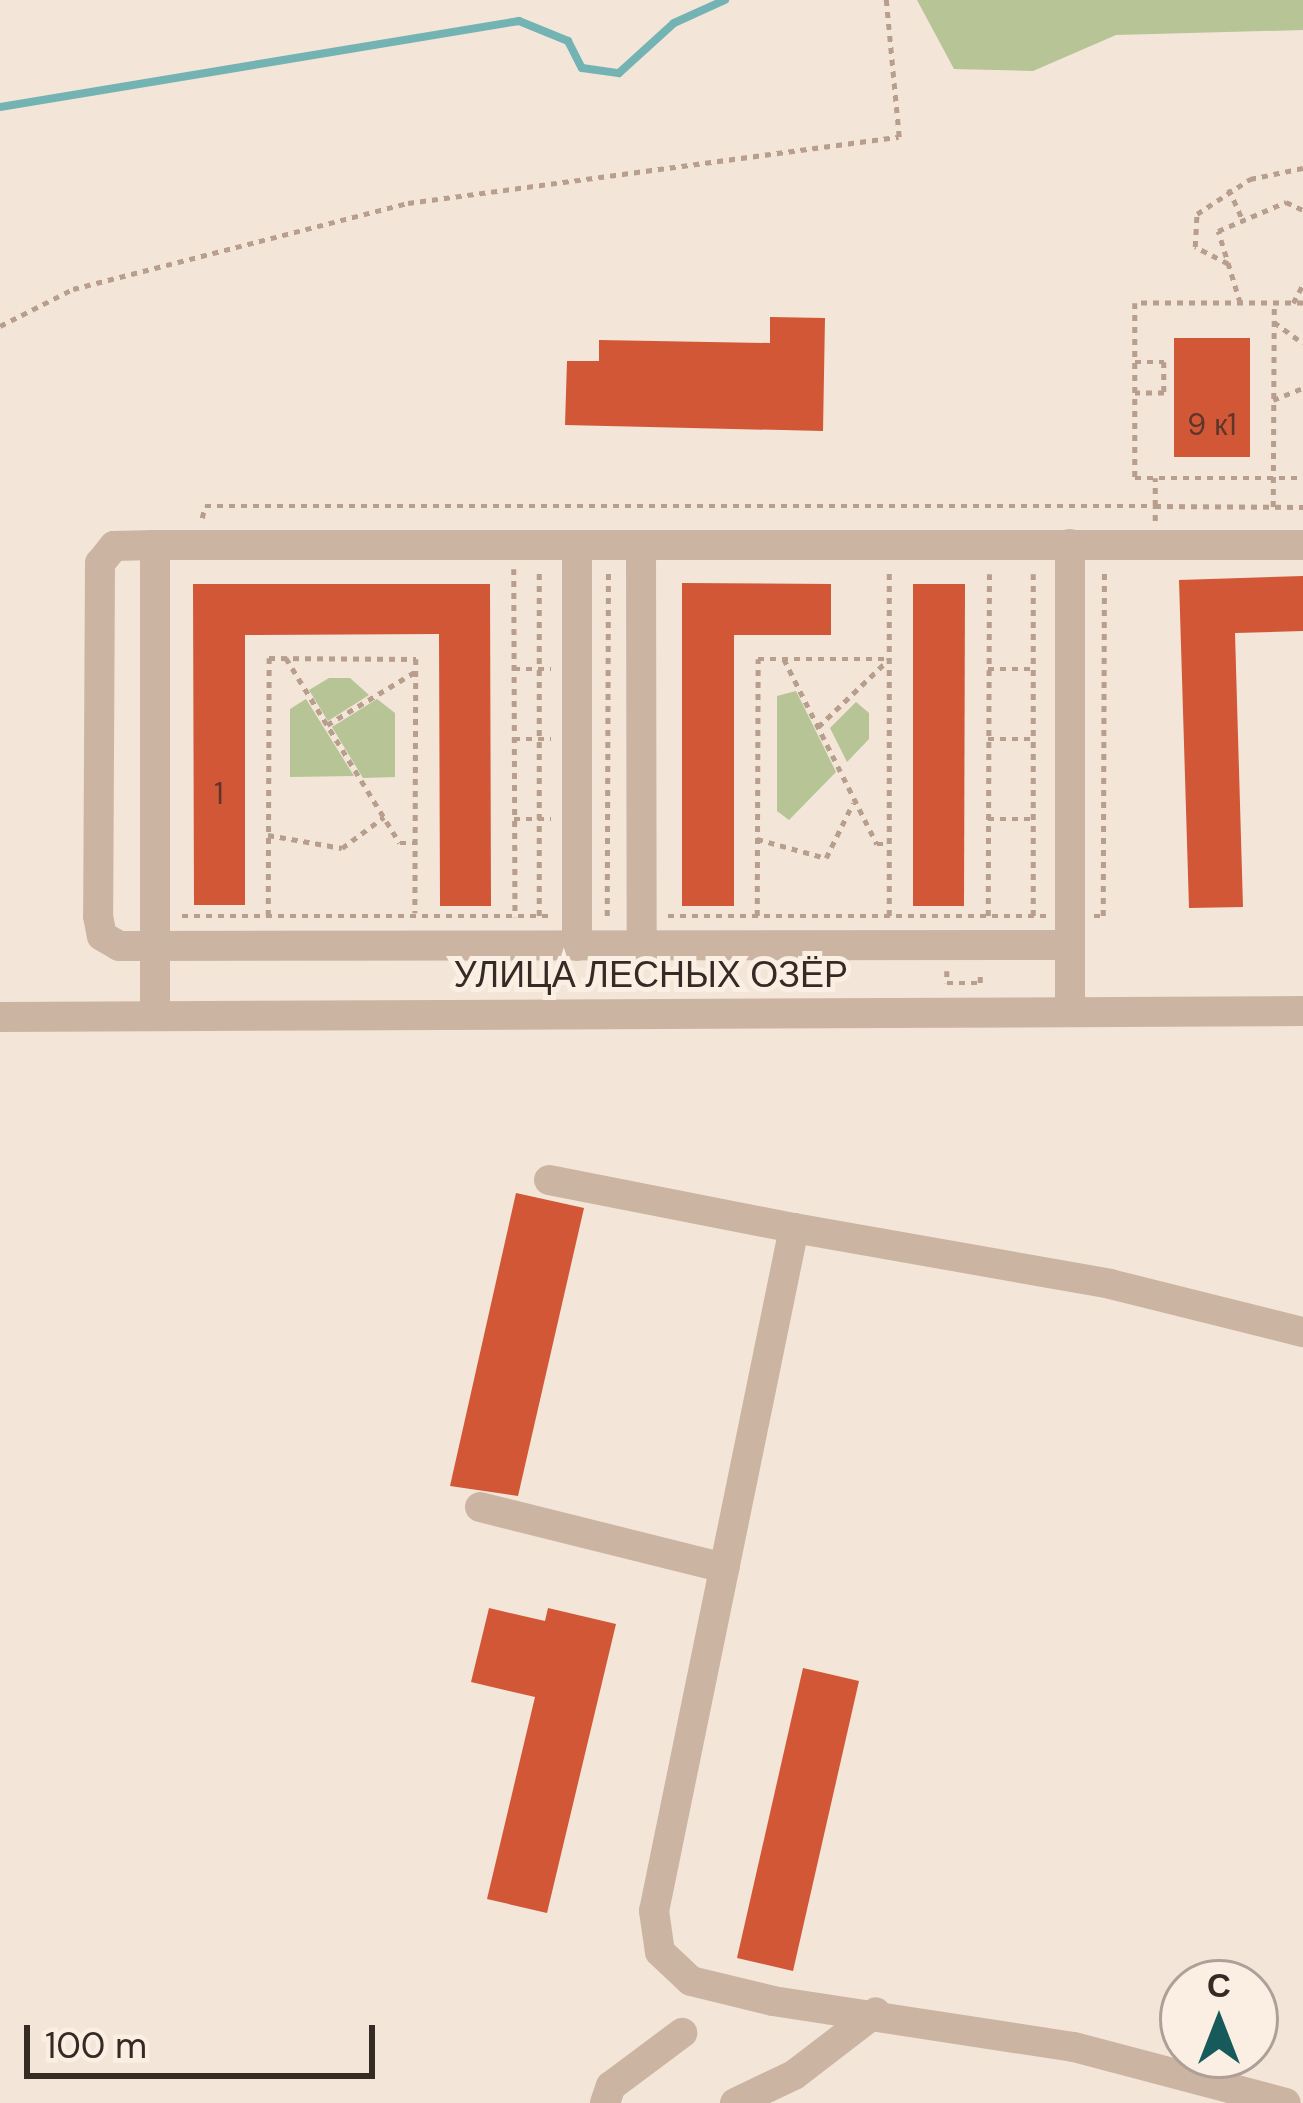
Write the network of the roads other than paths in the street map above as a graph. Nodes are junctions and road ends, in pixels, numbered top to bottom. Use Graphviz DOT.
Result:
graph roads {
  1 [pos="155,545"];
  2 [pos="577,545"];
  3 [pos="641,545"];
  4 [pos="1303,545"];
  5 [pos="1070,556"];
  6 [pos="587,926"];
  7 [pos="155,931"];
  8 [pos="642,931"];
  9 [pos="1070,931"];
  10 [pos="1303,1011"];
  11 [pos="1070,1012"];
  12 [pos="0,1016"];
  13 [pos="155,1016"];
  14 [pos="549,1180"];
  15 [pos="794,1228"];
  16 [pos="1303,1332"];
  17 [pos="480,1507"];
  18 [pos="724,1568"];
  19 [pos="877,2012"];
  20 [pos="682,2033"];
  21 [pos="605,2103"];
  22 [pos="735,2103"];
  23 [pos="1286,2103"];
  1 -- 2 [label="street"];
  1 -- 7 [label="street"];
  1 -- 7 [label="street"];
  2 -- 3 [label="street"];
  2 -- 6 [label="street"];
  3 -- 5 [label="street"];
  3 -- 8 [label="street"];
  4 -- 5 [label="street"];
  5 -- 9 [label="street"];
  6 -- 7 [label="street"];
  6 -- 8 [label="street"];
  7 -- 13 [label="street"];
  8 -- 9 [label="street"];
  9 -- 11 [label="street"];
  10 -- 11 [label="street, УЛИЦА ЛЕСНЫХ ОЗЁР"];
  11 -- 13 [label="street, УЛИЦА ЛЕСНЫХ ОЗЁР"];
  12 -- 13 [label="street, УЛИЦА ЛЕСНЫХ ОЗЁР"];
  14 -- 15 [label="street"];
  15 -- 16 [label="street"];
  15 -- 18 [label="street"];
  17 -- 18 [label="street"];
  18 -- 19 [label="street"];
  19 -- 22 [label="street"];
  19 -- 23 [label="street"];
  20 -- 21 [label="street"];
}
